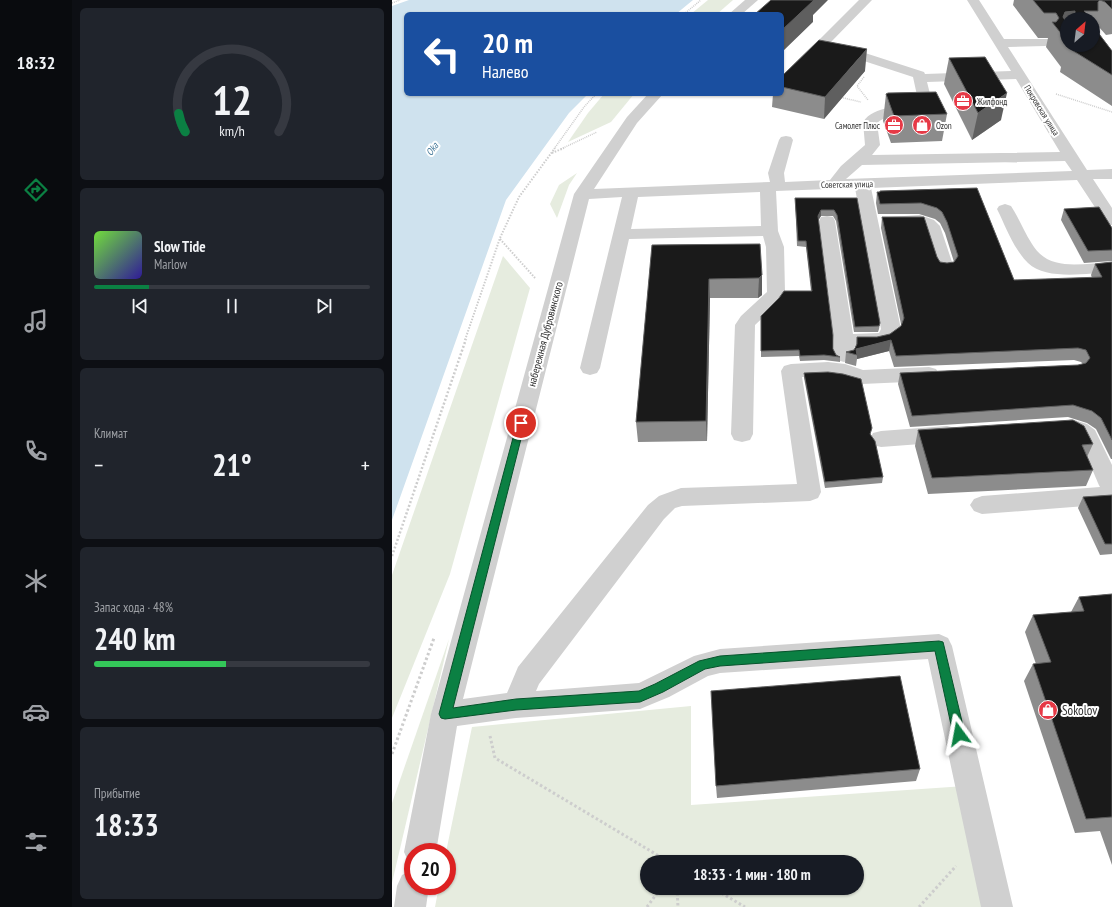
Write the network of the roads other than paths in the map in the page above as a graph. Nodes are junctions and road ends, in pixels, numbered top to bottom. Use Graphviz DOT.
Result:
graph roads {
  1 [pos="752,0"];
  2 [pos="866,0"];
  3 [pos="990,0"];
  4 [pos="976,4"];
  5 [pos="737,12"];
  6 [pos="1045,42"];
  7 [pos="1000,43"];
  8 [pos="1020,75"];
  9 [pos="920,78"];
  10 [pos="654,96"];
  11 [pos="786,140"];
  12 [pos="1071,156"];
  13 [pos="858,160"];
  14 [pos="1112,174"];
  15 [pos="1082,176"];
  16 [pos="862,184"];
  17 [pos="836,185"];
  18 [pos="773,186"];
  19 [pos="631,192"];
  20 [pos="582,194"];
  21 [pos="1005,209"];
  22 [pos="1112,220"];
  23 [pos="827,221"];
  24 [pos="869,222"];
  25 [pos="770,231"];
  26 [pos="621,234"];
  27 [pos="1112,267"];
  28 [pos="945,268"];
  29 [pos="844,341"];
  30 [pos="590,368"];
  31 [pos="845,371"];
  32 [pos="948,374"];
  33 [pos="1052,427"];
  34 [pos="967,433"];
  35 [pos="742,434"];
  36 [pos="881,439"];
  37 [pos="1112,488"];
  38 [pos="1112,495"];
  39 [pos="982,505"];
  40 [pos="516,705"];
  41 [pos="445,714"];
  42 [pos="422,843"];
  43 [pos="412,895"];
  44 [pos="410,907"];
  45 [pos="997,907"];
  1 -- 5 [label="street"];
  2 -- 9 [label="street"];
  3 -- 4 [label="street"];
  4 -- 7 [label="street, Покровская улица"];
  6 -- 7 [label="street"];
  7 -- 8 [label="street, Покровская улица"];
  8 -- 9 [label="street"];
  8 -- 12 [label="street, Покровская улица"];
  9 -- 13 [label="street"];
  10 -- 20 [label="street, набережная Дубровинского"];
  11 -- 18 [label="street"];
  12 -- 13 [label="street"];
  12 -- 15 [label="street, Покровская улица"];
  13 -- 17 [label="street"];
  14 -- 15 [label="street, Советская улица"];
  15 -- 16 [label="street, Советская улица"];
  15 -- 22 [label="street, Покровская улица"];
  16 -- 17 [label="street, Советская улица"];
  16 -- 24 [label="street"];
  17 -- 18 [label="street, Советская улица"];
  18 -- 19 [label="street, Советская улица"];
  18 -- 25 [label="street"];
  19 -- 20 [label="street, Советская улица"];
  19 -- 26 [label="street"];
  20 -- 41 [label="street, набережная Дубровинского"];
  21 -- 27 [label="street"];
  23 -- 29 [label="street"];
  24 -- 28 [label="street"];
  24 -- 29 [label="street"];
  25 -- 26 [label="street"];
  25 -- 35 [label="street"];
  26 -- 30 [label="street"];
  29 -- 31 [label="street"];
  31 -- 32 [label="street"];
  31 -- 40 [label="street"];
  33 -- 37 [label="street"];
  34 -- 36 [label="street"];
  38 -- 39 [label="street"];
  40 -- 41 [label="street"];
  40 -- 45 [label="street"];
  41 -- 42 [label="street, набережная Дубровинского"];
  43 -- 44 [label="street"];
}
